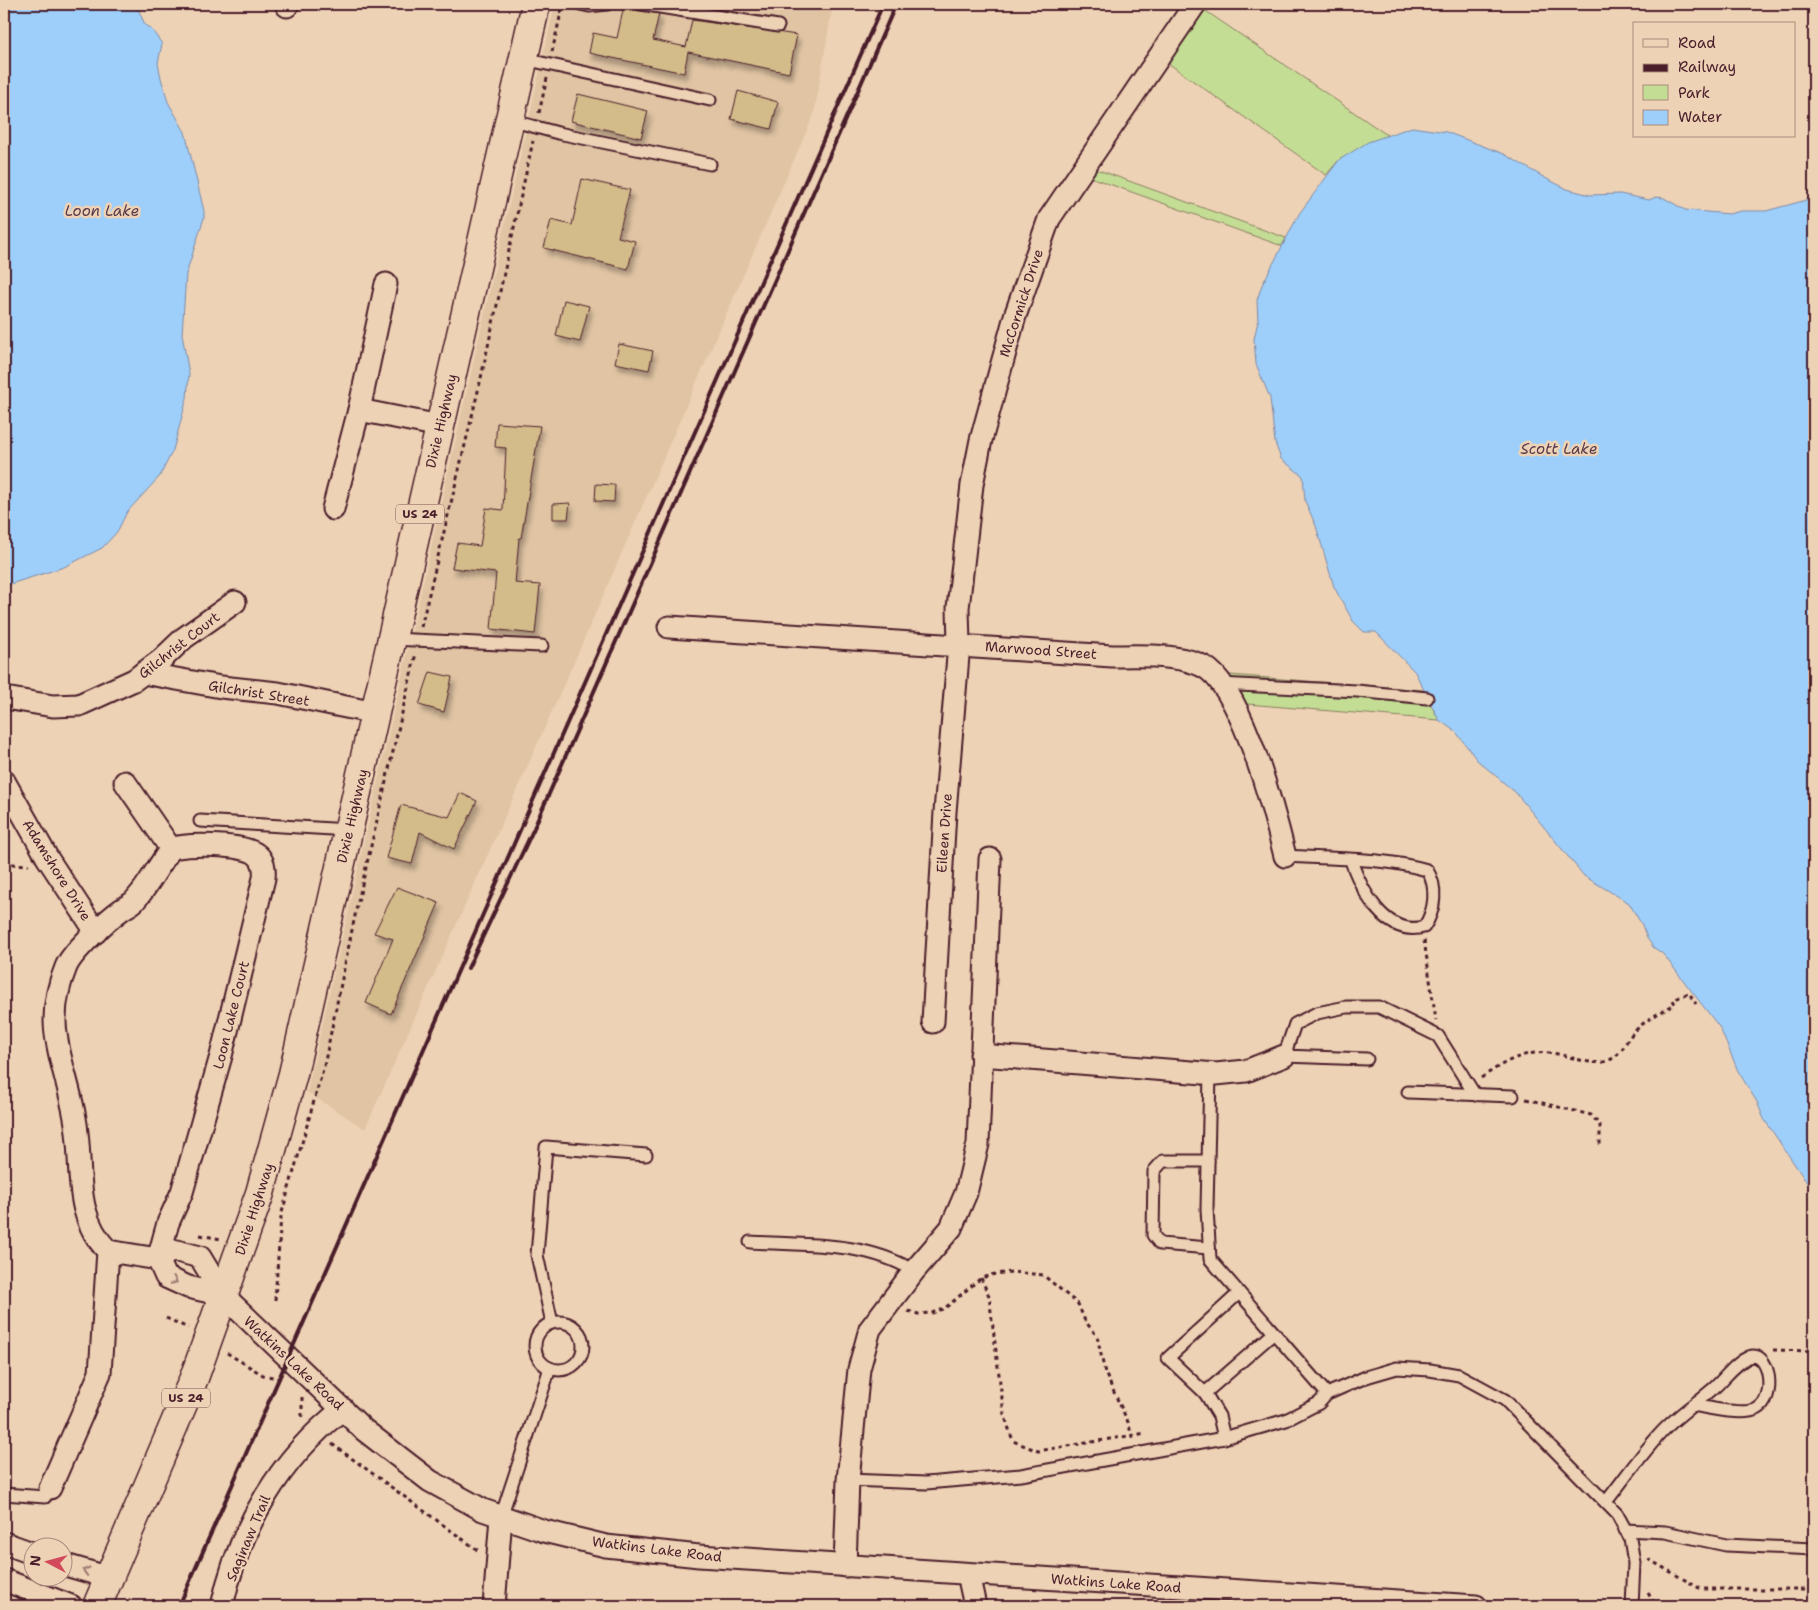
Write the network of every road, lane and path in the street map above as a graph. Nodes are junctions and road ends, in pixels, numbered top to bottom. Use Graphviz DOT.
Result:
graph roads {
  1 [pos="536,4"];
  2 [pos="580,4"];
  3 [pos="607,4"];
  4 [pos="641,4"];
  5 [pos="1195,4"];
  6 [pos="778,26"];
  7 [pos="524,59"];
  8 [pos="710,100"];
  9 [pos="510,120"];
  10 [pos="710,164"];
  11 [pos="386,284"];
  12 [pos="359,410"];
  13 [pos="440,426"];
  14 [pos="333,509"];
  15 [pos="235,602"];
  16 [pos="669,627"];
  17 [pos="392,639"];
  18 [pos="959,644"];
  19 [pos="542,646"];
  20 [pos="143,673"];
  21 [pos="1220,684"];
  22 [pos="6,698"];
  23 [pos="1427,698"];
  24 [pos="375,713"];
  25 [pos="4,781"];
  26 [pos="125,782"];
  27 [pos="200,821"];
  28 [pos="349,830"];
  29 [pos="171,849"];
  30 [pos="1285,856"];
  31 [pos="990,859"];
  32 [pos="1351,861"];
  33 [pos="1424,927"];
  34 [pos="96,932"];
  35 [pos="1696,1004"];
  36 [pos="933,1022"];
  37 [pos="1438,1036"];
  38 [pos="981,1055"];
  39 [pos="1284,1056"];
  40 [pos="1367,1059"];
  41 [pos="1210,1073"];
  42 [pos="1473,1090"];
  43 [pos="1408,1092"];
  44 [pos="1513,1096"];
  45 [pos="1600,1144"];
  46 [pos="646,1155"];
  47 [pos="1208,1161"];
  48 [pos="200,1235"];
  49 [pos="212,1236"];
  50 [pos="750,1242"];
  51 [pos="1209,1248"];
  52 [pos="108,1250"];
  53 [pos="158,1259"];
  54 [pos="914,1271"];
  55 [pos="981,1278"];
  56 [pos="1239,1293"];
  57 [pos="223,1295"];
  58 [pos="890,1302"];
  59 [pos="166,1318"];
  60 [pos="552,1323"];
  61 [pos="182,1324"];
  62 [pos="1274,1333"];
  63 [pos="1765,1348"];
  64 [pos="1814,1351"];
  65 [pos="249,1366"];
  66 [pos="550,1368"];
  67 [pos="289,1381"];
  68 [pos="299,1392"];
  69 [pos="1205,1394"];
  70 [pos="1327,1394"];
  71 [pos="1694,1405"];
  72 [pos="343,1409"];
  73 [pos="308,1426"];
  74 [pos="1146,1433"];
  75 [pos="1132,1435"];
  76 [pos="1224,1438"];
  77 [pos="1136,1454"];
  78 [pos="848,1480"];
  79 [pos="50,1488"];
  80 [pos="4,1494"];
  81 [pos="1606,1502"];
  82 [pos="501,1517"];
  83 [pos="1625,1530"];
  84 [pos="4,1543"];
  85 [pos="22,1549"];
  86 [pos="1814,1549"];
  87 [pos="1632,1553"];
  88 [pos="498,1558"];
  89 [pos="845,1566"];
  90 [pos="72,1567"];
  91 [pos="968,1574"];
  92 [pos="110,1578"];
  93 [pos="4,1580"];
  94 [pos="1814,1589"];
  95 [pos="1391,1603"];
  96 [pos="71,1606"];
  97 [pos="97,1606"];
  98 [pos="222,1606"];
  99 [pos="494,1606"];
  100 [pos="975,1606"];
  101 [pos="1476,1606"];
  102 [pos="1632,1606"];
  1 -- 7 [label="main road, Dixie Highway / US 24"];
  2 -- 3 [label="lane"];
  4 -- 6 [label="lane"];
  5 -- 18 [label="street, McCormick Drive"];
  7 -- 8 [label="lane"];
  7 -- 9 [label="main road, Dixie Highway / US 24"];
  9 -- 10 [label="lane"];
  9 -- 13 [label="main road, Dixie Highway / US 24"];
  11 -- 12 [label="street"];
  12 -- 13 [label="street"];
  12 -- 14 [label="street"];
  13 -- 17 [label="main road, Dixie Highway / US 24"];
  15 -- 20 [label="street, Gilchrist Court"];
  16 -- 18 [label="street, Marwood Street"];
  17 -- 19 [label="lane"];
  17 -- 24 [label="main road, Dixie Highway / US 24"];
  18 -- 21 [label="street, Marwood Street"];
  18 -- 36 [label="street, Eileen Drive"];
  20 -- 22 [label="street, Gilchrist Court"];
  20 -- 24 [label="street, Gilchrist Street"];
  21 -- 23 [label="lane"];
  21 -- 30 [label="street, Marwood Street"];
  24 -- 28 [label="main road, Dixie Highway / US 24"];
  25 -- 34 [label="street, Adamshore Drive"];
  26 -- 29 [label="street"];
  27 -- 28 [label="lane"];
  28 -- 57 [label="main road, Dixie Highway / US 24"];
  29 -- 34 [label="street"];
  29 -- 53 [label="street, Loon Lake Court"];
  30 -- 32 [label="lane"];
  31 -- 38 [label="street"];
  32 -- 33 [label="lane"];
  32 -- 33 [label="lane"];
  33 -- 37 [label="path"];
  34 -- 52 [label="street"];
  35 -- 42 [label="path"];
  37 -- 39 [label="lane"];
  37 -- 42 [label="lane"];
  38 -- 41 [label="street"];
  38 -- 54 [label="street"];
  39 -- 40 [label="lane"];
  39 -- 41 [label="street"];
  41 -- 47 [label="lane"];
  42 -- 43 [label="lane"];
  42 -- 44 [label="lane"];
  44 -- 45 [label="path"];
  46 -- 60 [label="lane"];
  47 -- 51 [label="lane"];
  47 -- 51 [label="lane"];
  48 -- 49 [label="path"];
  50 -- 54 [label="lane"];
  51 -- 56 [label="lane"];
  52 -- 53 [label="street, Watkins Lake Road"];
  52 -- 79 [label="street"];
  53 -- 57 [label="street, one-way"];
  53 -- 57 [label="street, Watkins Lake Road"];
  54 -- 58 [label="street"];
  55 -- 58 [label="path"];
  55 -- 75 [label="path"];
  55 -- 75 [label="path"];
  56 -- 62 [label="lane"];
  56 -- 69 [label="lane"];
  57 -- 72 [label="street, Watkins Lake Road"];
  57 -- 92 [label="main road, Dixie Highway / US 24"];
  58 -- 78 [label="street"];
  59 -- 61 [label="path"];
  60 -- 66 [label="lane"];
  60 -- 66 [label="lane"];
  62 -- 69 [label="lane"];
  62 -- 70 [label="lane"];
  63 -- 64 [label="path"];
  65 -- 67 [label="path"];
  66 -- 82 [label="lane"];
  68 -- 73 [label="path"];
  69 -- 76 [label="lane"];
  70 -- 76 [label="lane"];
  70 -- 81 [label="lane"];
  71 -- 71 [label="lane"];
  71 -- 81 [label="lane"];
  72 -- 73 [label="street, Saginaw Trail"];
  72 -- 82 [label="street, Watkins Lake Road"];
  73 -- 88 [label="path"];
  73 -- 98 [label="street, Saginaw Trail"];
  74 -- 75 [label="path"];
  75 -- 77 [label="path"];
  76 -- 77 [label="lane"];
  77 -- 78 [label="lane"];
  78 -- 89 [label="street"];
  79 -- 80 [label="lane"];
  81 -- 83 [label="lane"];
  82 -- 88 [label="street"];
  82 -- 89 [label="street, Watkins Lake Road"];
  83 -- 86 [label="lane"];
  83 -- 87 [label="lane"];
  84 -- 85 [label="street"];
  87 -- 94 [label="path"];
  87 -- 102 [label="lane"];
  88 -- 99 [label="street"];
  89 -- 91 [label="street, Watkins Lake Road"];
  92 -- 90 [label="street, one-way"];
  91 -- 95 [label="street, Watkins Lake Road"];
  91 -- 100 [label="street"];
  92 -- 97 [label="main road, Dixie Highway / US 24"];
  93 -- 96 [label="street"];
  95 -- 101 [label="street, Watkins Lake Road"];
}
